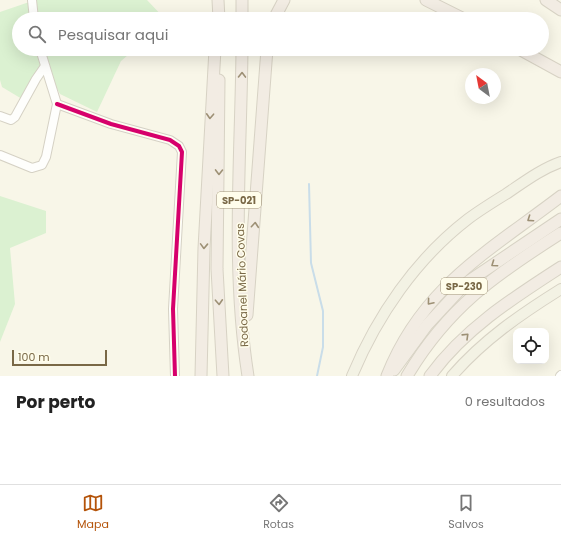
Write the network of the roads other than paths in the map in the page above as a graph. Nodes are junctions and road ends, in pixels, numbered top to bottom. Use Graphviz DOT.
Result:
graph roads {
  1 [pos="32,0"];
  2 [pos="242,0"];
  3 [pos="284,0"];
  4 [pos="426,0"];
  5 [pos="431,0"];
  6 [pos="546,0"];
  7 [pos="561,10"];
  8 [pos="33,12"];
  9 [pos="242,12"];
  10 [pos="278,12"];
  11 [pos="451,12"];
  12 [pos="452,12"];
  13 [pos="42,56"];
  14 [pos="215,56"];
  15 [pos="219,56"];
  16 [pos="242,56"];
  17 [pos="266,56"];
  18 [pos="532,56"];
  19 [pos="549,65"];
  20 [pos="45,66"];
  21 [pos="561,72"];
  22 [pos="561,77"];
  23 [pos="57,104"];
  24 [pos="0,116"];
  25 [pos="0,155"];
  26 [pos="561,162"];
  27 [pos="561,196"];
  28 [pos="561,219"];
  29 [pos="561,233"];
  30 [pos="561,266"];
  31 [pos="561,289"];
  32 [pos="244,352"];
  33 [pos="175,376"];
  34 [pos="201,376"];
  35 [pos="223,376"];
  36 [pos="248,376"];
  37 [pos="352,376"];
  38 [pos="388,376"];
  39 [pos="407,376"];
  40 [pos="430,376"];
  41 [pos="452,376"];
  1 -- 8 [label="street"];
  2 -- 9 [label="highway"];
  3 -- 10 [label="highway"];
  4 -- 11 [label="highway"];
  5 -- 12 [label="highway"];
  6 -- 7 [label="highway"];
  13 -- 20 [label="street"];
  14 -- 34 [label="highway, one-way"];
  15 -- 35 [label="highway, Rodoanel Mário Covas / SP-021, one-way"];
  32 -- 16 [label="highway, Rodoanel Mário Covas / SP-021, one-way"];
  32 -- 17 [label="highway, one-way"];
  18 -- 19 [label="highway"];
  19 -- 21 [label="highway"];
  19 -- 22 [label="highway"];
  20 -- 23 [label="street"];
  20 -- 24 [label="street"];
  23 -- 25 [label="street"];
  23 -- 33 [label="street"];
  26 -- 37 [label="main road"];
  27 -- 38 [label="highway, one-way"];
  28 -- 38 [label="highway, SP-230, one-way"];
  29 -- 39 [label="highway, SP-230"];
  40 -- 30 [label="highway, one-way"];
  31 -- 41 [label="main road"];
  32 -- 36 [label="highway, Rodoanel Mário Covas / SP-021"];
}
